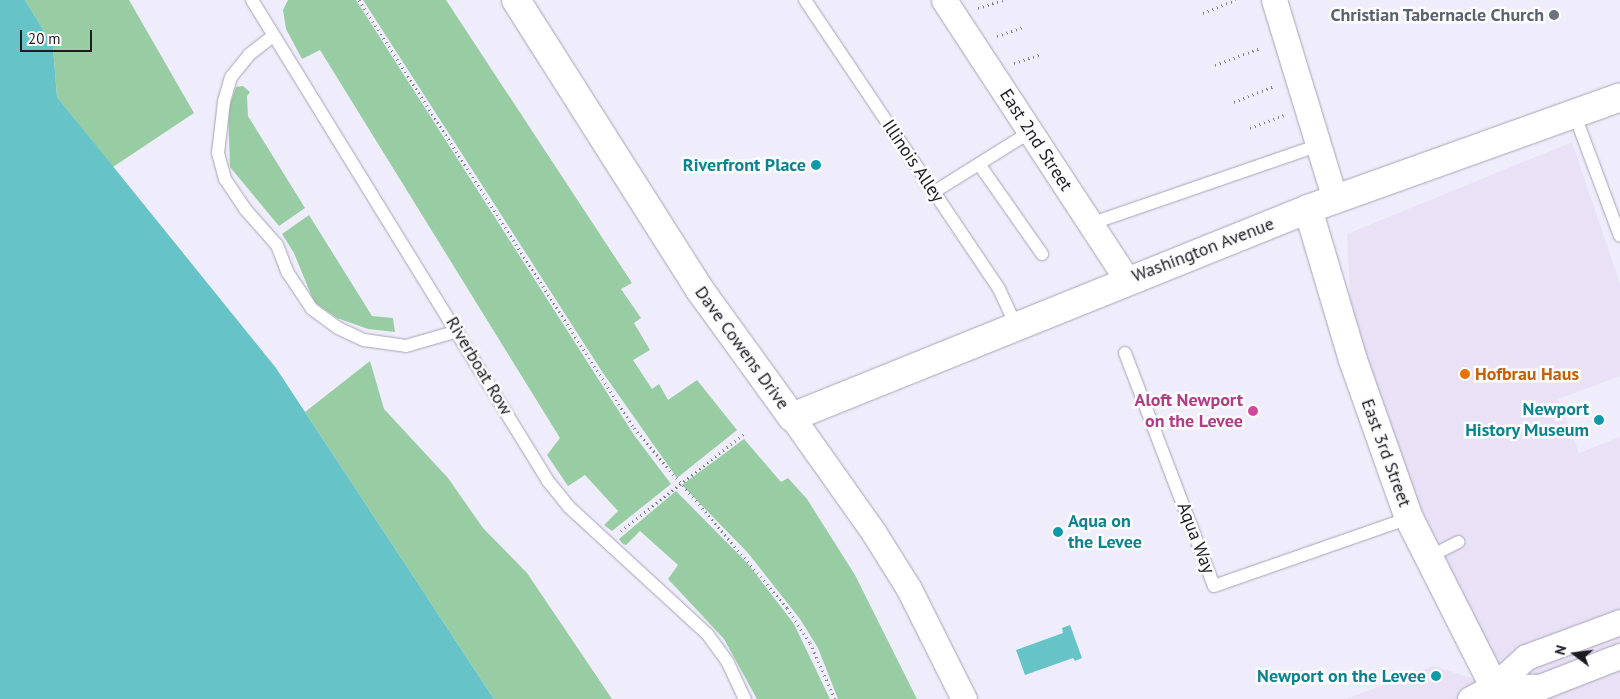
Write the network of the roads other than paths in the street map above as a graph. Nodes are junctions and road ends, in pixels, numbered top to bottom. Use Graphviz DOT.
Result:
graph roads {
  1 [pos="252,0"];
  2 [pos="516,0"];
  3 [pos="805,0"];
  4 [pos="944,0"];
  5 [pos="1274,0"];
  6 [pos="273,36"];
  7 [pos="1620,97"];
  8 [pos="1574,113"];
  9 [pos="1030,132"];
  10 [pos="1319,145"];
  11 [pos="979,164"];
  12 [pos="934,192"];
  13 [pos="1335,199"];
  14 [pos="1308,209"];
  15 [pos="1090,224"];
  16 [pos="1620,236"];
  17 [pos="1042,254"];
  18 [pos="1127,280"];
  19 [pos="1016,325"];
  20 [pos="458,331"];
  21 [pos="1125,353"];
  22 [pos="792,417"];
  23 [pos="1410,518"];
  24 [pos="1458,542"];
  25 [pos="1429,557"];
  26 [pos="1620,622"];
  27 [pos="1620,656"];
  28 [pos="1498,695"];
  29 [pos="745,699"];
  30 [pos="964,699"];
  31 [pos="1470,699"];
  1 -- 6 [label="lane, Riverboat Row"];
  2 -- 22 [label="main road, Dave Cowens Drive"];
  3 -- 12 [label="lane, Illinois Alley"];
  4 -- 9 [label="street, East 2nd Street"];
  5 -- 10 [label="street"];
  6 -- 20 [label="lane, Riverboat Row"];
  6 -- 20 [label="lane"];
  7 -- 8 [label="main road, Washington Avenue"];
  8 -- 13 [label="main road, Washington Avenue"];
  8 -- 16 [label="lane"];
  9 -- 11 [label="lane"];
  9 -- 15 [label="street, East 2nd Street"];
  10 -- 13 [label="street"];
  10 -- 15 [label="lane"];
  11 -- 12 [label="lane"];
  11 -- 17 [label="lane"];
  12 -- 19 [label="lane, Illinois Alley"];
  13 -- 14 [label="main road, Washington Avenue"];
  14 -- 18 [label="main road, Washington Avenue"];
  14 -- 23 [label="main road, East 3rd Street"];
  15 -- 18 [label="street, East 2nd Street"];
  18 -- 19 [label="main road, Washington Avenue"];
  19 -- 22 [label="main road, Washington Avenue"];
  20 -- 29 [label="lane, Riverboat Row"];
  21 -- 23 [label="lane, Aqua Way"];
  22 -- 30 [label="street, Dave Cowens Drive"];
  23 -- 25 [label="main road, East 3rd Street"];
  24 -- 25 [label="lane"];
  25 -- 28 [label="main road, East 3rd Street"];
  26 -- 28 [label="street"];
  27 -- 28 [label="street"];
  28 -- 31 [label="street"];
}
